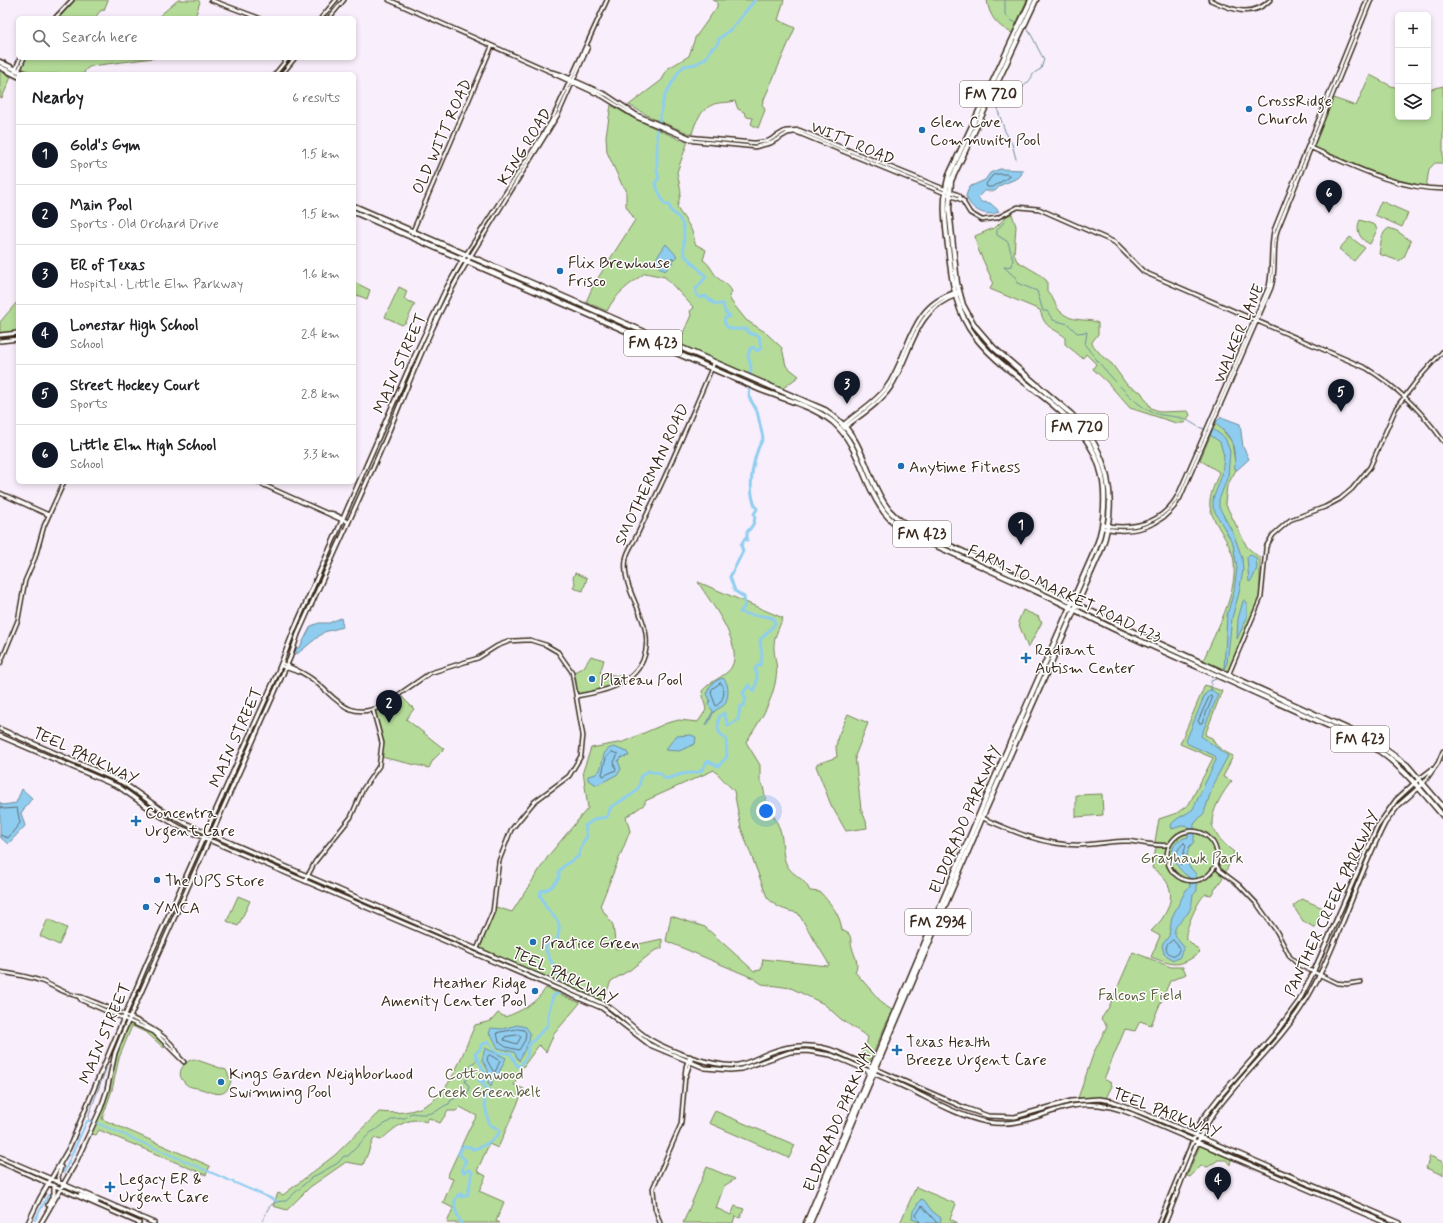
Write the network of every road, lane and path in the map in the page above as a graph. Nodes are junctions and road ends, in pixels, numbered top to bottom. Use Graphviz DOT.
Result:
graph roads {
  1 [pos="72,0"];
  2 [pos="211,0"];
  3 [pos="336,0"];
  4 [pos="344,0"];
  5 [pos="389,0"];
  6 [pos="606,0"];
  7 [pos="1031,0"];
  8 [pos="1036,0"];
  9 [pos="1210,0"];
  10 [pos="1270,0"];
  11 [pos="1369,0"];
  12 [pos="57,16"];
  13 [pos="254,16"];
  14 [pos="323,16"];
  15 [pos="331,16"];
  16 [pos="1025,18"];
  17 [pos="1354,37"];
  18 [pos="492,46"];
  19 [pos="1349,52"];
  20 [pos="20,60"];
  21 [pos="23,60"];
  22 [pos="286,60"];
  23 [pos="293,60"];
  24 [pos="0,62"];
  25 [pos="0,67"];
  26 [pos="1338,69"];
  27 [pos="16,72"];
  28 [pos="17,72"];
  29 [pos="17,72"];
  30 [pos="277,72"];
  31 [pos="284,72"];
  32 [pos="16,73"];
  33 [pos="572,81"];
  34 [pos="1330,97"];
  35 [pos="1320,117"];
  36 [pos="1309,147"];
  37 [pos="1443,189"];
  38 [pos="947,192"];
  39 [pos="356,207"];
  40 [pos="356,213"];
  41 [pos="413,232"];
  42 [pos="411,236"];
  43 [pos="468,256"];
  44 [pos="465,260"];
  45 [pos="957,294"];
  46 [pos="1256,319"];
  47 [pos="16,333"];
  48 [pos="0,335"];
  49 [pos="16,339"];
  50 [pos="0,341"];
  51 [pos="1443,351"];
  52 [pos="416,353"];
  53 [pos="421,355"];
  54 [pos="714,363"];
  55 [pos="712,368"];
  56 [pos="787,394"];
  57 [pos="1405,397"];
  58 [pos="785,399"];
  59 [pos="842,428"];
  60 [pos="1443,441"];
  61 [pos="63,484"];
  62 [pos="262,484"];
  63 [pos="0,493"];
  64 [pos="49,515"];
  65 [pos="343,520"];
  66 [pos="348,522"];
  67 [pos="1102,526"];
  68 [pos="1108,527"];
  69 [pos="966,557"];
  70 [pos="1088,564"];
  71 [pos="1093,566"];
  72 [pos="1026,580"];
  73 [pos="1023,586"];
  74 [pos="1074,603"];
  75 [pos="1071,608"];
  76 [pos="1138,634"];
  77 [pos="1135,639"];
  78 [pos="0,664"];
  79 [pos="281,664"];
  80 [pos="286,667"];
  81 [pos="1224,673"];
  82 [pos="1227,680"];
  83 [pos="577,696"];
  84 [pos="373,710"];
  85 [pos="0,729"];
  86 [pos="0,736"];
  87 [pos="20,738"];
  88 [pos="18,743"];
  89 [pos="1443,751"];
  90 [pos="238,760"];
  91 [pos="243,762"];
  92 [pos="78,763"];
  93 [pos="76,768"];
  94 [pos="1434,768"];
  95 [pos="1419,779"];
  96 [pos="1415,784"];
  97 [pos="1423,784"];
  98 [pos="1418,788"];
  99 [pos="223,793"];
  100 [pos="228,795"];
  101 [pos="149,802"];
  102 [pos="146,806"];
  103 [pos="1443,807"];
  104 [pos="1443,816"];
  105 [pos="174,817"];
  106 [pos="980,817"];
  107 [pos="170,822"];
  108 [pos="206,832"];
  109 [pos="211,834"];
  110 [pos="204,837"];
  111 [pos="209,839"];
  112 [pos="1170,844"];
  113 [pos="1163,846"];
  114 [pos="1167,853"];
  115 [pos="272,861"];
  116 [pos="1216,864"];
  117 [pos="270,865"];
  118 [pos="188,871"];
  119 [pos="1213,871"];
  120 [pos="1220,871"];
  121 [pos="194,873"];
  122 [pos="308,876"];
  123 [pos="306,881"];
  124 [pos="477,949"];
  125 [pos="0,972"];
  126 [pos="1314,973"];
  127 [pos="1318,976"];
  128 [pos="139,982"];
  129 [pos="1361,982"];
  130 [pos="144,984"];
  131 [pos="124,1017"];
  132 [pos="128,1019"];
  133 [pos="807,1046"];
  134 [pos="807,1051"];
  135 [pos="837,1052"];
  136 [pos="767,1054"];
  137 [pos="691,1057"];
  138 [pos="835,1057"];
  139 [pos="769,1059"];
  140 [pos="184,1062"];
  141 [pos="689,1062"];
  142 [pos="873,1070"];
  143 [pos="913,1085"];
  144 [pos="910,1090"];
  145 [pos="1195,1134"];
  146 [pos="1201,1137"];
  147 [pos="1192,1140"];
  148 [pos="1198,1143"];
  149 [pos="69,1148"];
  150 [pos="1236,1152"];
  151 [pos="0,1157"];
  152 [pos="1233,1157"];
  153 [pos="0,1162"];
  154 [pos="18,1164"];
  155 [pos="1271,1167"];
  156 [pos="16,1169"];
  157 [pos="1269,1172"];
  158 [pos="1179,1176"];
  159 [pos="1184,1178"];
  160 [pos="52,1179"];
  161 [pos="59,1183"];
  162 [pos="49,1184"];
  163 [pos="63,1184"];
  164 [pos="54,1186"];
  165 [pos="61,1189"];
  166 [pos="1343,1198"];
  167 [pos="97,1202"];
  168 [pos="1341,1204"];
  169 [pos="130,1213"];
  170 [pos="1162,1216"];
  171 [pos="128,1218"];
  172 [pos="1167,1218"];
  173 [pos="42,1221"];
  174 [pos="30,1223"];
  175 [pos="139,1223"];
  176 [pos="154,1223"];
  177 [pos="660,1223"];
  178 [pos="806,1223"];
  179 [pos="810,1223"];
  180 [pos="1159,1223"];
  181 [pos="1165,1223"];
  182 [pos="1386,1223"];
  183 [pos="1400,1223"];
  1 -- 12 [label="street"];
  2 -- 13 [label="street"];
  3 -- 14 [label="street"];
  4 -- 15 [label="street"];
  5 -- 18 [label="street, WITT ROAD"];
  6 -- 33 [label="street, KING ROAD"];
  7 -- 16 [label="main road, FM 720"];
  8 -- 16 [label="main road, FM 720"];
  9 -- 10 [label="street"];
  11 -- 19 [label="street, WALKER LANE"];
  11 -- 26 [label="street, WALKER LANE"];
  16 -- 38 [label="main road, FM 720"];
  17 -- 19 [label="street"];
  18 -- 33 [label="street, WITT ROAD"];
  18 -- 41 [label="street, OLD WITT ROAD"];
  19 -- 34 [label="street, WALKER LANE"];
  20 -- 28 [label="street"];
  21 -- 29 [label="street"];
  22 -- 30 [label="street"];
  23 -- 31 [label="street"];
  24 -- 27 [label="main road"];
  25 -- 32 [label="main road"];
  26 -- 34 [label="street"];
  26 -- 35 [label="street, WALKER LANE"];
  33 -- 38 [label="street, WITT ROAD"];
  33 -- 43 [label="street, KING ROAD"];
  34 -- 35 [label="street, WALKER LANE"];
  35 -- 36 [label="street, WALKER LANE"];
  36 -- 37 [label="street"];
  36 -- 46 [label="street, WALKER LANE"];
  38 -- 45 [label="main road, FM 720"];
  38 -- 46 [label="street, WITT ROAD"];
  39 -- 41 [label="main road, FARM-TO-MARKET ROAD 423 / FM 423"];
  40 -- 42 [label="main road, FARM-TO-MARKET ROAD 423 / FM 423"];
  41 -- 42 [label="street, OLD WITT ROAD"];
  41 -- 43 [label="main road, FARM-TO-MARKET ROAD 423 / FM 423"];
  42 -- 44 [label="main road, FARM-TO-MARKET ROAD 423 / FM 423"];
  43 -- 44 [label="street, KING ROAD"];
  43 -- 54 [label="main road, FARM-TO-MARKET ROAD 423 / FM 423"];
  44 -- 52 [label="main road, MAIN STREET"];
  44 -- 53 [label="main road, MAIN STREET"];
  44 -- 55 [label="main road, FARM-TO-MARKET ROAD 423 / FM 423"];
  45 -- 59 [label="main road"];
  45 -- 67 [label="main road, FM 720"];
  45 -- 68 [label="main road"];
  46 -- 57 [label="street"];
  46 -- 68 [label="street, WALKER LANE"];
  47 -- 48 [label="main road"];
  49 -- 50 [label="main road"];
  51 -- 57 [label="street"];
  52 -- 53 [label="main road"];
  52 -- 65 [label="main road, MAIN STREET"];
  53 -- 66 [label="main road, MAIN STREET"];
  54 -- 55 [label="street, SMOTHERMAN ROAD"];
  54 -- 56 [label="main road, FARM-TO-MARKET ROAD 423 / FM 423"];
  55 -- 58 [label="main road, FARM-TO-MARKET ROAD 423 / FM 423"];
  55 -- 83 [label="street, SMOTHERMAN ROAD"];
  56 -- 58 [label="main road"];
  56 -- 59 [label="main road, FARM-TO-MARKET ROAD 423 / FM 423"];
  57 -- 60 [label="street"];
  57 -- 81 [label="street"];
  58 -- 59 [label="main road, FARM-TO-MARKET ROAD 423 / FM 423"];
  59 -- 69 [label="main road, FARM-TO-MARKET ROAD 423 / FM 423"];
  61 -- 64 [label="street"];
  62 -- 65 [label="street"];
  63 -- 64 [label="street"];
  64 -- 78 [label="street"];
  65 -- 66 [label="street"];
  65 -- 79 [label="main road, MAIN STREET"];
  66 -- 80 [label="main road, MAIN STREET"];
  67 -- 68 [label="street, WALKER LANE"];
  67 -- 70 [label="main road, FM 720"];
  68 -- 71 [label="main road"];
  69 -- 72 [label="main road, FARM-TO-MARKET ROAD 423 / FM 423"];
  69 -- 73 [label="main road, FARM-TO-MARKET ROAD 423 / FM 423"];
  70 -- 71 [label="main road"];
  70 -- 74 [label="main road, FM 720"];
  71 -- 74 [label="main road"];
  72 -- 73 [label="main road"];
  72 -- 74 [label="main road, FARM-TO-MARKET ROAD 423 / FM 423"];
  73 -- 75 [label="main road, FARM-TO-MARKET ROAD 423 / FM 423"];
  74 -- 75 [label="main road, ELDORADO PARKWAY / FM 2934"];
  74 -- 76 [label="main road, FARM-TO-MARKET ROAD 423 / FM 423"];
  75 -- 77 [label="main road, FARM-TO-MARKET ROAD 423 / FM 423"];
  75 -- 106 [label="main road, ELDORADO PARKWAY / FM 2934"];
  76 -- 77 [label="main road"];
  76 -- 81 [label="main road, FARM-TO-MARKET ROAD 423 / FM 423"];
  77 -- 82 [label="main road, FARM-TO-MARKET ROAD 423 / FM 423"];
  79 -- 80 [label="street"];
  79 -- 90 [label="main road, MAIN STREET"];
  80 -- 84 [label="street"];
  80 -- 91 [label="main road, MAIN STREET"];
  81 -- 82 [label="street"];
  81 -- 95 [label="main road, FARM-TO-MARKET ROAD 423 / FM 423"];
  82 -- 96 [label="main road, FARM-TO-MARKET ROAD 423 / FM 423"];
  83 -- 84 [label="street"];
  83 -- 124 [label="street"];
  84 -- 122 [label="street"];
  85 -- 87 [label="main road, TEEL PARKWAY"];
  86 -- 88 [label="main road, TEEL PARKWAY"];
  87 -- 88 [label="main road"];
  87 -- 92 [label="main road, TEEL PARKWAY"];
  88 -- 93 [label="main road, TEEL PARKWAY"];
  89 -- 94 [label="street"];
  90 -- 91 [label="main road"];
  90 -- 99 [label="main road, MAIN STREET"];
  91 -- 100 [label="main road, MAIN STREET"];
  92 -- 93 [label="main road"];
  92 -- 101 [label="main road, TEEL PARKWAY"];
  93 -- 102 [label="main road, TEEL PARKWAY"];
  94 -- 95 [label="street"];
  94 -- 97 [label="street"];
  95 -- 96 [label="main road, PANTHER CREEK PARKWAY"];
  95 -- 97 [label="main road, FARM-TO-MARKET ROAD 423 / FM 423"];
  96 -- 98 [label="main road, FARM-TO-MARKET ROAD 423 / FM 423"];
  96 -- 126 [label="main road, PANTHER CREEK PARKWAY"];
  97 -- 98 [label="main road, PANTHER CREEK PARKWAY"];
  97 -- 103 [label="main road, FARM-TO-MARKET ROAD 423 / FM 423"];
  98 -- 104 [label="main road, FARM-TO-MARKET ROAD 423 / FM 423"];
  98 -- 127 [label="main road, PANTHER CREEK PARKWAY"];
  99 -- 100 [label="main road"];
  99 -- 108 [label="main road, MAIN STREET"];
  100 -- 109 [label="main road, MAIN STREET"];
  101 -- 102 [label="main road"];
  101 -- 105 [label="main road, TEEL PARKWAY"];
  102 -- 107 [label="main road, TEEL PARKWAY"];
  105 -- 107 [label="main road"];
  105 -- 108 [label="main road, TEEL PARKWAY"];
  106 -- 113 [label="street"];
  106 -- 142 [label="main road, ELDORADO PARKWAY / FM 2934"];
  107 -- 110 [label="main road, TEEL PARKWAY"];
  108 -- 109 [label="main road, TEEL PARKWAY"];
  108 -- 110 [label="main road, MAIN STREET"];
  109 -- 111 [label="main road, MAIN STREET"];
  109 -- 115 [label="main road, TEEL PARKWAY"];
  110 -- 111 [label="main road, TEEL PARKWAY"];
  110 -- 118 [label="main road, MAIN STREET"];
  111 -- 117 [label="main road, TEEL PARKWAY"];
  111 -- 121 [label="main road, MAIN STREET"];
  112 -- 113 [label="street"];
  112 -- 114 [label="street"];
  112 -- 116 [label="street"];
  113 -- 114 [label="street"];
  114 -- 119 [label="street"];
  115 -- 117 [label="main road"];
  115 -- 122 [label="main road, TEEL PARKWAY"];
  116 -- 119 [label="street"];
  116 -- 120 [label="street"];
  117 -- 123 [label="main road, TEEL PARKWAY"];
  118 -- 121 [label="main road"];
  118 -- 128 [label="main road, MAIN STREET"];
  119 -- 120 [label="street"];
  120 -- 126 [label="street"];
  121 -- 130 [label="main road, MAIN STREET"];
  122 -- 123 [label="street"];
  122 -- 124 [label="main road, TEEL PARKWAY"];
  123 -- 141 [label="main road, TEEL PARKWAY"];
  124 -- 137 [label="main road, TEEL PARKWAY"];
  125 -- 131 [label="street"];
  126 -- 127 [label="street"];
  126 -- 145 [label="main road, PANTHER CREEK PARKWAY"];
  127 -- 129 [label="street"];
  127 -- 146 [label="main road, PANTHER CREEK PARKWAY"];
  128 -- 130 [label="main road"];
  128 -- 131 [label="main road, MAIN STREET"];
  130 -- 132 [label="main road, MAIN STREET"];
  131 -- 132 [label="street"];
  131 -- 149 [label="main road, MAIN STREET"];
  132 -- 140 [label="street"];
  132 -- 163 [label="main road, MAIN STREET"];
  133 -- 134 [label="main road"];
  133 -- 135 [label="main road, TEEL PARKWAY"];
  133 -- 136 [label="main road, TEEL PARKWAY"];
  134 -- 138 [label="main road, TEEL PARKWAY"];
  134 -- 139 [label="main road, TEEL PARKWAY"];
  135 -- 138 [label="main road"];
  135 -- 142 [label="main road, TEEL PARKWAY"];
  136 -- 137 [label="main road, TEEL PARKWAY"];
  136 -- 139 [label="main road"];
  137 -- 141 [label="street"];
  138 -- 142 [label="main road, TEEL PARKWAY"];
  139 -- 141 [label="main road, TEEL PARKWAY"];
  141 -- 177 [label="street"];
  142 -- 143 [label="main road, TEEL PARKWAY"];
  142 -- 144 [label="main road, TEEL PARKWAY"];
  142 -- 178 [label="main road, ELDORADO PARKWAY / FM 2934"];
  142 -- 179 [label="main road, ELDORADO PARKWAY / FM 2934"];
  143 -- 144 [label="main road"];
  143 -- 145 [label="main road, TEEL PARKWAY"];
  144 -- 147 [label="main road, TEEL PARKWAY"];
  145 -- 146 [label="main road, TEEL PARKWAY"];
  145 -- 147 [label="main road, PANTHER CREEK PARKWAY"];
  146 -- 148 [label="main road, PANTHER CREEK PARKWAY"];
  146 -- 150 [label="main road, TEEL PARKWAY"];
  147 -- 148 [label="main road, TEEL PARKWAY"];
  147 -- 158 [label="main road, PANTHER CREEK PARKWAY"];
  148 -- 152 [label="main road, TEEL PARKWAY"];
  148 -- 159 [label="main road, PANTHER CREEK PARKWAY"];
  149 -- 160 [label="main road, MAIN STREET"];
  149 -- 161 [label="main road"];
  150 -- 152 [label="main road"];
  150 -- 155 [label="main road, TEEL PARKWAY"];
  151 -- 154 [label="main road"];
  152 -- 157 [label="main road, TEEL PARKWAY"];
  153 -- 156 [label="main road"];
  154 -- 156 [label="main road"];
  154 -- 160 [label="main road"];
  155 -- 157 [label="main road"];
  155 -- 166 [label="main road, TEEL PARKWAY"];
  156 -- 162 [label="main road"];
  157 -- 168 [label="main road, TEEL PARKWAY"];
  158 -- 159 [label="main road"];
  158 -- 170 [label="main road, PANTHER CREEK PARKWAY"];
  159 -- 172 [label="main road, PANTHER CREEK PARKWAY"];
  160 -- 161 [label="main road"];
  160 -- 162 [label="main road, MAIN STREET"];
  160 -- 164 [label="main road"];
  161 -- 163 [label="main road"];
  161 -- 165 [label="main road"];
  162 -- 164 [label="main road"];
  162 -- 174 [label="main road, MAIN STREET"];
  163 -- 165 [label="main road, MAIN STREET"];
  163 -- 167 [label="main road"];
  164 -- 165 [label="main road"];
  164 -- 173 [label="main road"];
  165 -- 167 [label="main road"];
  165 -- 173 [label="main road, MAIN STREET"];
  166 -- 168 [label="main road"];
  166 -- 183 [label="main road, TEEL PARKWAY"];
  167 -- 169 [label="main road"];
  167 -- 171 [label="main road"];
  168 -- 182 [label="main road, TEEL PARKWAY"];
  169 -- 171 [label="main road"];
  169 -- 176 [label="main road"];
  170 -- 172 [label="main road"];
  170 -- 180 [label="main road, PANTHER CREEK PARKWAY"];
  171 -- 175 [label="main road"];
  172 -- 181 [label="main road, PANTHER CREEK PARKWAY"];
}
